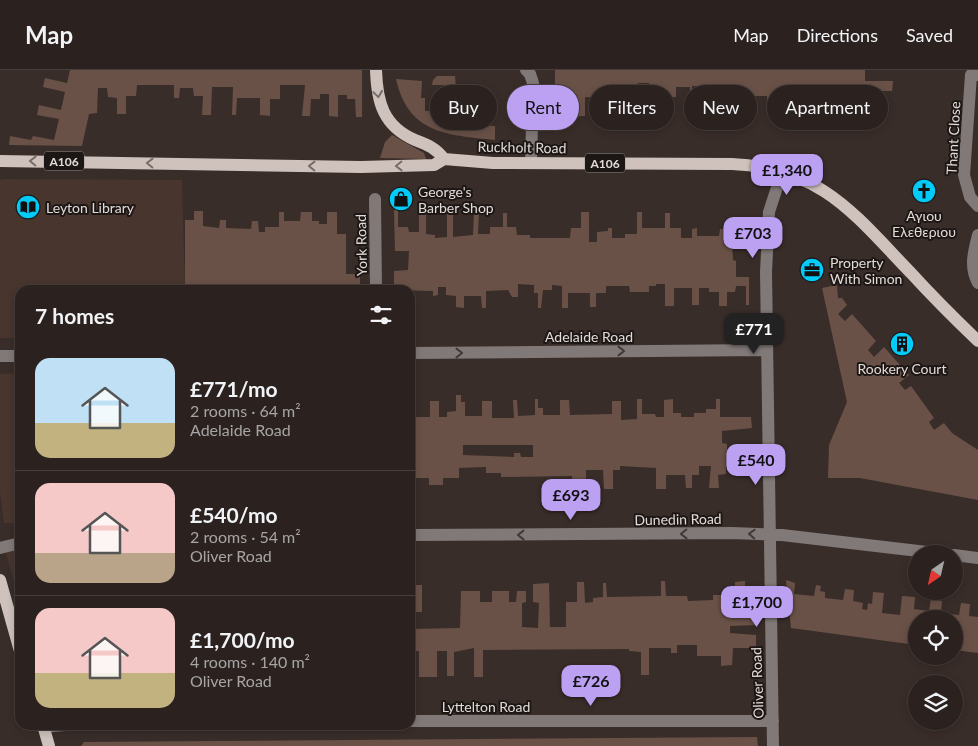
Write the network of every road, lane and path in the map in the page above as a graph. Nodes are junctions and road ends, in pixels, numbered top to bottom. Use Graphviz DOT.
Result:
graph roads {
  1 [pos="376,70"];
  2 [pos="526,70"];
  3 [pos="978,75"];
  4 [pos="444,159"];
  5 [pos="0,161"];
  6 [pos="530,163"];
  7 [pos="782,172"];
  8 [pos="376,199"];
  9 [pos="978,206"];
  10 [pos="978,235"];
  11 [pos="978,283"];
  12 [pos="376,285"];
  13 [pos="978,341"];
  14 [pos="768,350"];
  15 [pos="415,353"];
  16 [pos="0,356"];
  17 [pos="15,356"];
  18 [pos="415,535"];
  19 [pos="771,535"];
  20 [pos="15,544"];
  21 [pos="0,548"];
  22 [pos="908,550"];
  23 [pos="963,556"];
  24 [pos="978,558"];
  25 [pos="0,580"];
  26 [pos="2,597"];
  27 [pos="15,636"];
  28 [pos="773,721"];
  29 [pos="415,722"];
  30 [pos="44,730"];
  31 [pos="49,746"];
  32 [pos="773,746"];
  1 -- 4 [label="main road, one-way"];
  2 -- 6 [label="street"];
  3 -- 9 [label="street, Thant Close"];
  4 -- 5 [label="main road, Ruckholt Road / A106, one-way"];
  4 -- 6 [label="main road, Ruckholt Road / A106"];
  6 -- 7 [label="main road, Ruckholt Road / A106"];
  7 -- 13 [label="main road, Ruckholt Road / A106"];
  7 -- 14 [label="street, Oliver Road"];
  8 -- 12 [label="street, York Road"];
  10 -- 11 [label="street"];
  15 -- 14 [label="street, Adelaide Road, one-way"];
  14 -- 19 [label="street, Oliver Road"];
  16 -- 17 [label="street"];
  19 -- 18 [label="street, Dunedin Road, one-way"];
  19 -- 22 [label="street, Dunedin Road"];
  19 -- 28 [label="street, Oliver Road"];
  20 -- 21 [label="street"];
  23 -- 24 [label="street"];
  25 -- 26 [label="main road"];
  26 -- 27 [label="main road"];
  28 -- 29 [label="street, Lyttelton Road"];
  28 -- 32 [label="street, Oliver Road"];
  30 -- 31 [label="main road"];
}
